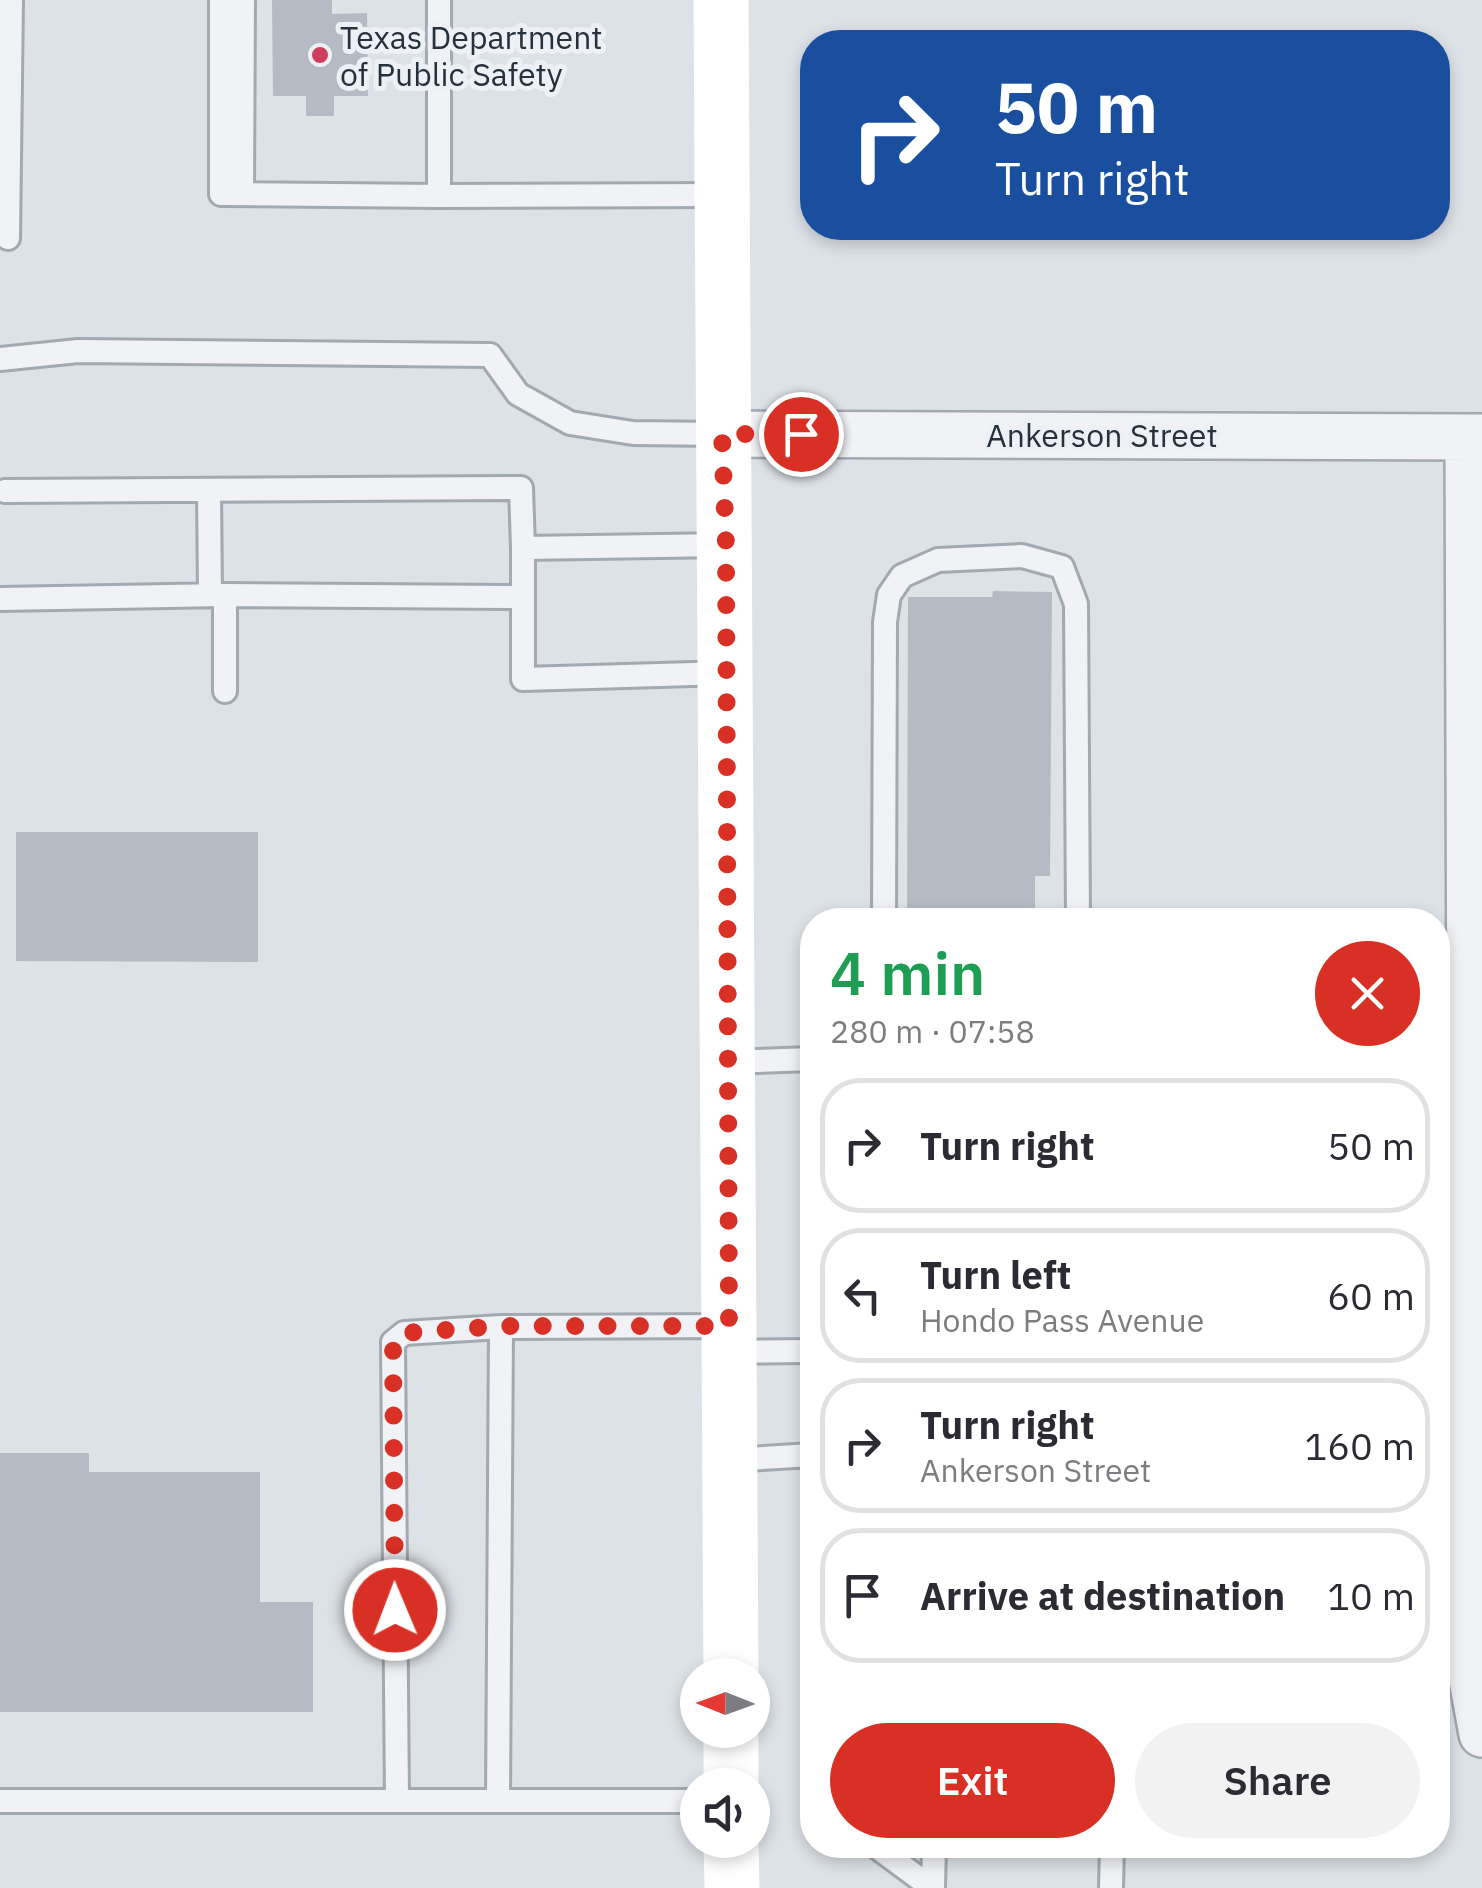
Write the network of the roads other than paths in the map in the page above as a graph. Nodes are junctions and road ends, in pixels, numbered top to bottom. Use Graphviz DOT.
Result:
graph roads {
  1 [pos="11,0"];
  2 [pos="221,0"];
  3 [pos="243,0"];
  4 [pos="439,0"];
  5 [pos="721,0"];
  6 [pos="242,193"];
  7 [pos="439,196"];
  8 [pos="722,196"];
  9 [pos="8,238"];
  10 [pos="0,360"];
  11 [pos="722,434"];
  12 [pos="1475,437"];
  13 [pos="209,490"];
  14 [pos="5,491"];
  15 [pos="726,545"];
  16 [pos="523,548"];
  17 [pos="217,595"];
  18 [pos="522,597"];
  19 [pos="0,599"];
  20 [pos="726,673"];
  21 [pos="224,691"];
  22 [pos="884,908"];
  23 [pos="1078,908"];
  24 [pos="800,1059"];
  25 [pos="728,1062"];
  26 [pos="501,1326"];
  27 [pos="729,1339"];
  28 [pos="800,1349"];
  29 [pos="800,1456"];
  30 [pos="730,1460"];
  31 [pos="731,1658"];
  32 [pos="1482,1734"];
  33 [pos="0,1801"];
  34 [pos="396,1801"];
  35 [pos="498,1801"];
  36 [pos="680,1801"];
  37 [pos="892,1858"];
  38 [pos="933,1858"];
  39 [pos="1112,1858"];
  40 [pos="932,1888"];
  41 [pos="1111,1888"];
  1 -- 9 [label="lane"];
  2 -- 6 [label="lane"];
  3 -- 6 [label="lane"];
  4 -- 7 [label="lane"];
  5 -- 8 [label="main road"];
  6 -- 7 [label="lane"];
  7 -- 8 [label="lane"];
  8 -- 11 [label="main road"];
  10 -- 11 [label="lane"];
  11 -- 12 [label="street, Ankerson Street"];
  11 -- 15 [label="main road"];
  12 -- 32 [label="street"];
  13 -- 14 [label="lane"];
  13 -- 16 [label="lane"];
  13 -- 17 [label="lane"];
  15 -- 16 [label="lane"];
  15 -- 20 [label="main road"];
  16 -- 18 [label="lane"];
  17 -- 18 [label="lane"];
  17 -- 19 [label="lane"];
  17 -- 21 [label="lane"];
  18 -- 20 [label="lane"];
  20 -- 25 [label="main road"];
  22 -- 23 [label="lane"];
  24 -- 25 [label="lane"];
  25 -- 27 [label="main road"];
  26 -- 27 [label="lane"];
  26 -- 34 [label="lane"];
  26 -- 35 [label="lane"];
  27 -- 28 [label="lane"];
  27 -- 30 [label="main road"];
  29 -- 30 [label="lane"];
  30 -- 31 [label="main road"];
  33 -- 34 [label="lane"];
  34 -- 35 [label="lane"];
  35 -- 36 [label="lane"];
  37 -- 40 [label="lane"];
  38 -- 40 [label="lane"];
  39 -- 41 [label="lane"];
}
